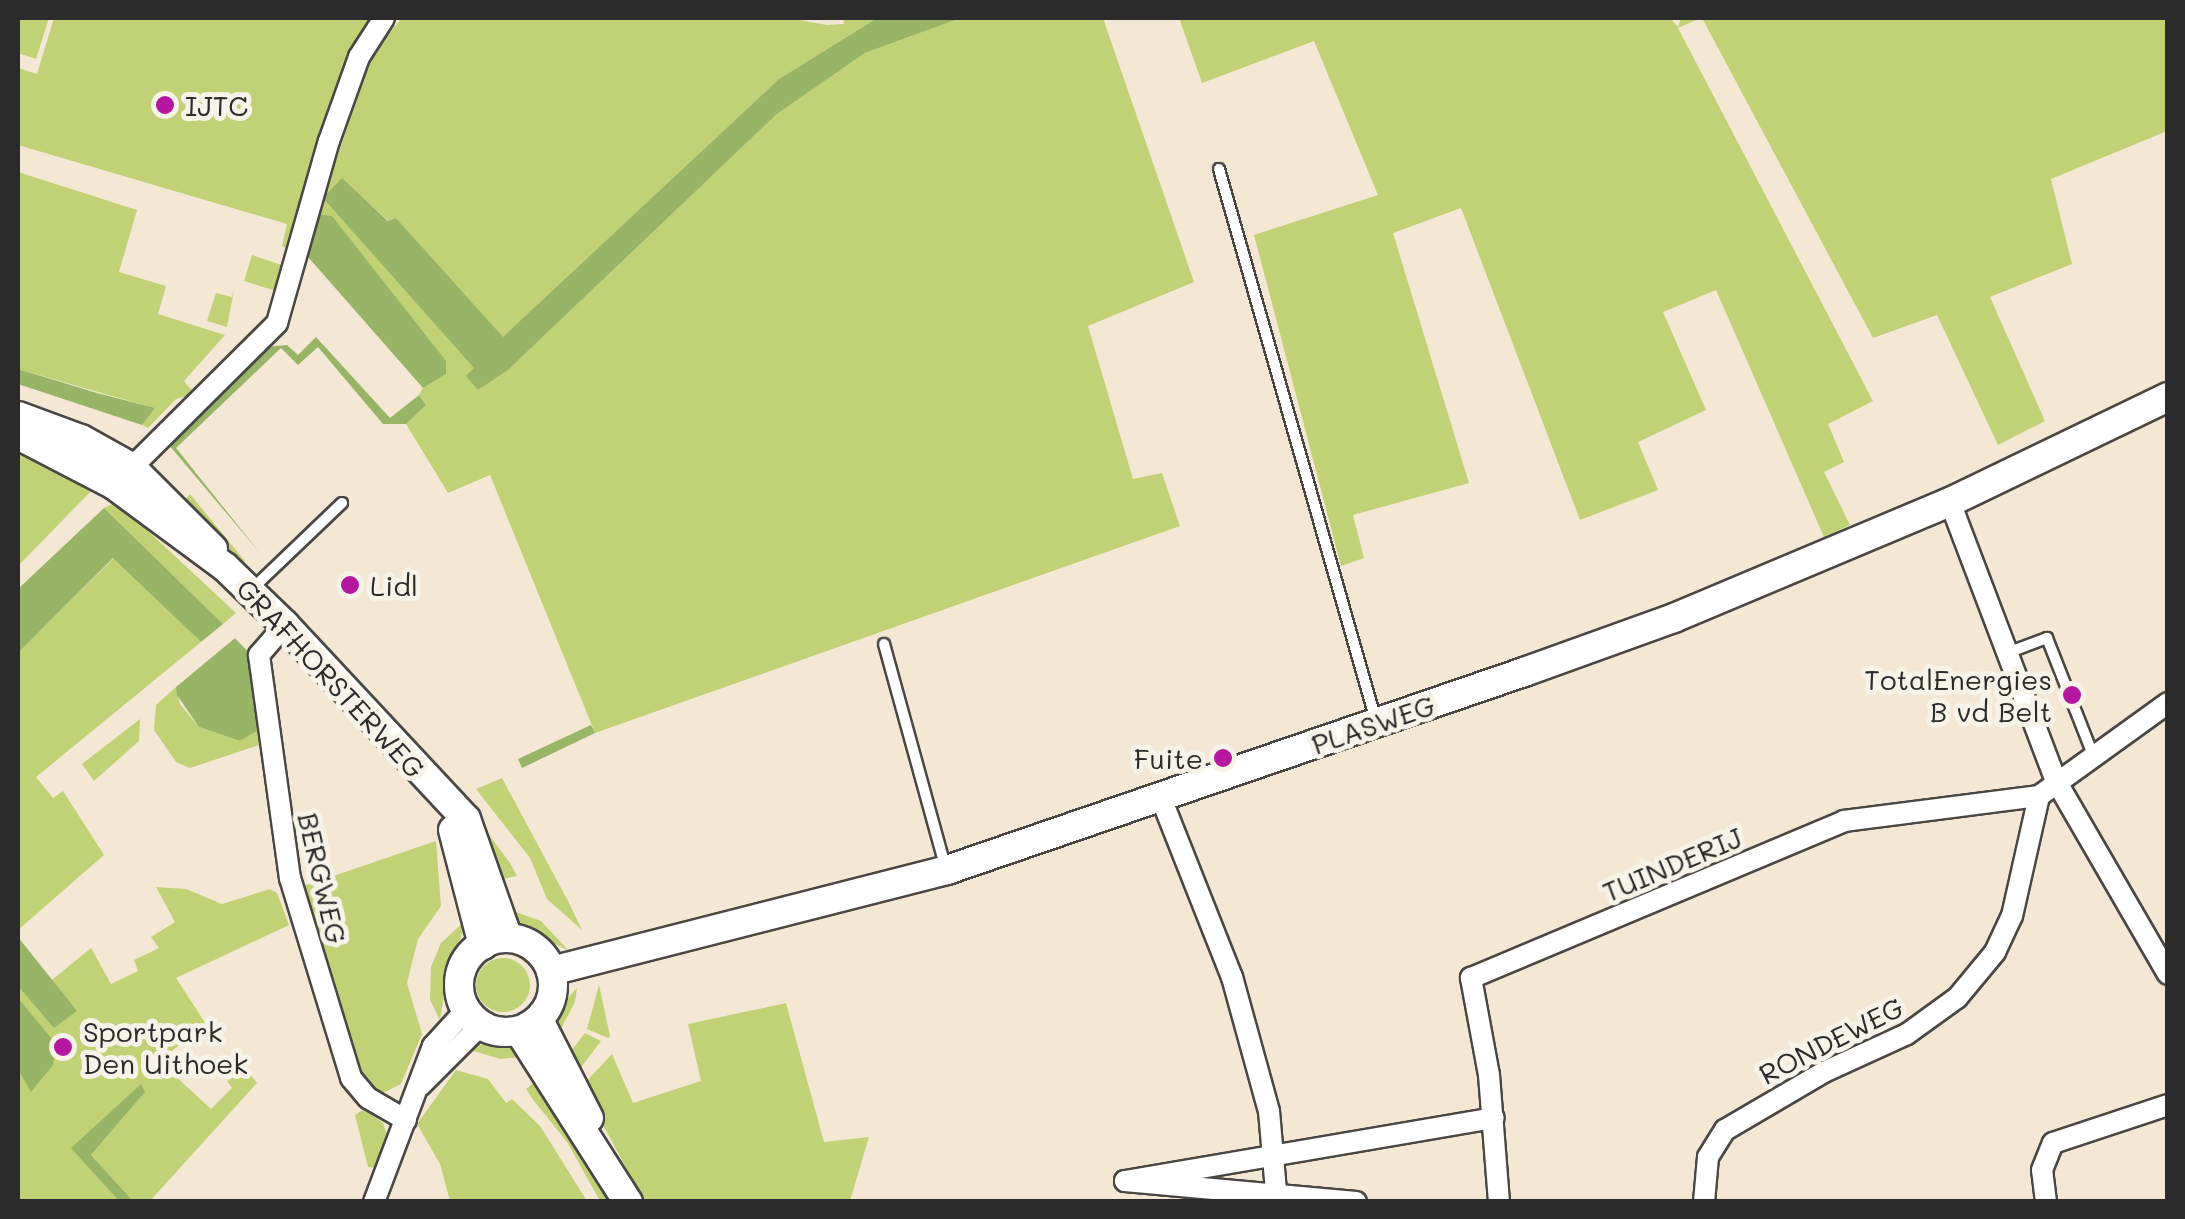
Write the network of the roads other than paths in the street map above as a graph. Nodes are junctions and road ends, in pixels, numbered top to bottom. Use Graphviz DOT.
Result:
graph roads {
  1 [pos="384,18"];
  2 [pos="1220,169"];
  3 [pos="2168,397"];
  4 [pos="18,416"];
  5 [pos="18,434"];
  6 [pos="123,476"];
  7 [pos="1950,502"];
  8 [pos="342,504"];
  9 [pos="250,591"];
  10 [pos="284,625"];
  11 [pos="884,644"];
  12 [pos="2007,653"];
  13 [pos="2168,702"];
  14 [pos="1376,722"];
  15 [pos="2092,755"];
  16 [pos="2056,781"];
  17 [pos="2038,796"];
  18 [pos="1161,798"];
  19 [pos="946,870"];
  20 [pos="2158,929"];
  21 [pos="495,942"];
  22 [pos="551,971"];
  23 [pos="2168,974"];
  24 [pos="474,1018"];
  25 [pos="529,1025"];
  26 [pos="2168,1105"];
  27 [pos="1494,1118"];
  28 [pos="406,1120"];
  29 [pos="1273,1156"];
  30 [pos="1277,1198"];
  31 [pos="374,1202"];
  32 [pos="628,1202"];
  33 [pos="1356,1202"];
  34 [pos="1500,1202"];
  35 [pos="1704,1202"];
  36 [pos="2046,1202"];
  1 -- 6 [label="street"];
  2 -- 14 [label="lane"];
  3 -- 7 [label="street, PLASWEG"];
  4 -- 6 [label="street, GRAFHORSTERWEG"];
  5 -- 6 [label="street, GRAFHORSTERWEG"];
  6 -- 9 [label="street, GRAFHORSTERWEG"];
  7 -- 12 [label="street"];
  7 -- 14 [label="street, PLASWEG"];
  8 -- 9 [label="lane"];
  9 -- 10 [label="street, GRAFHORSTERWEG"];
  10 -- 21 [label="street, GRAFHORSTERWEG"];
  10 -- 28 [label="street, BERGWEG"];
  11 -- 19 [label="lane"];
  12 -- 15 [label="lane"];
  12 -- 16 [label="street"];
  13 -- 15 [label="street"];
  14 -- 18 [label="street, PLASWEG"];
  15 -- 16 [label="street"];
  16 -- 17 [label="street"];
  16 -- 20 [label="street"];
  17 -- 27 [label="street, TUINDERIJ"];
  17 -- 35 [label="street, RONDEWEG"];
  18 -- 19 [label="street, PLASWEG"];
  18 -- 29 [label="street"];
  19 -- 22 [label="street, PLASWEG"];
  20 -- 23 [label="street"];
  21 -- 22 [label="street"];
  21 -- 24 [label="street"];
  22 -- 25 [label="street"];
  24 -- 25 [label="street"];
  24 -- 28 [label="street"];
  25 -- 32 [label="street"];
  26 -- 36 [label="street"];
  27 -- 29 [label="street"];
  27 -- 34 [label="street, TUINDERIJ"];
  28 -- 31 [label="street"];
  29 -- 30 [label="street"];
  29 -- 30 [label="street"];
  30 -- 33 [label="street"];
}
